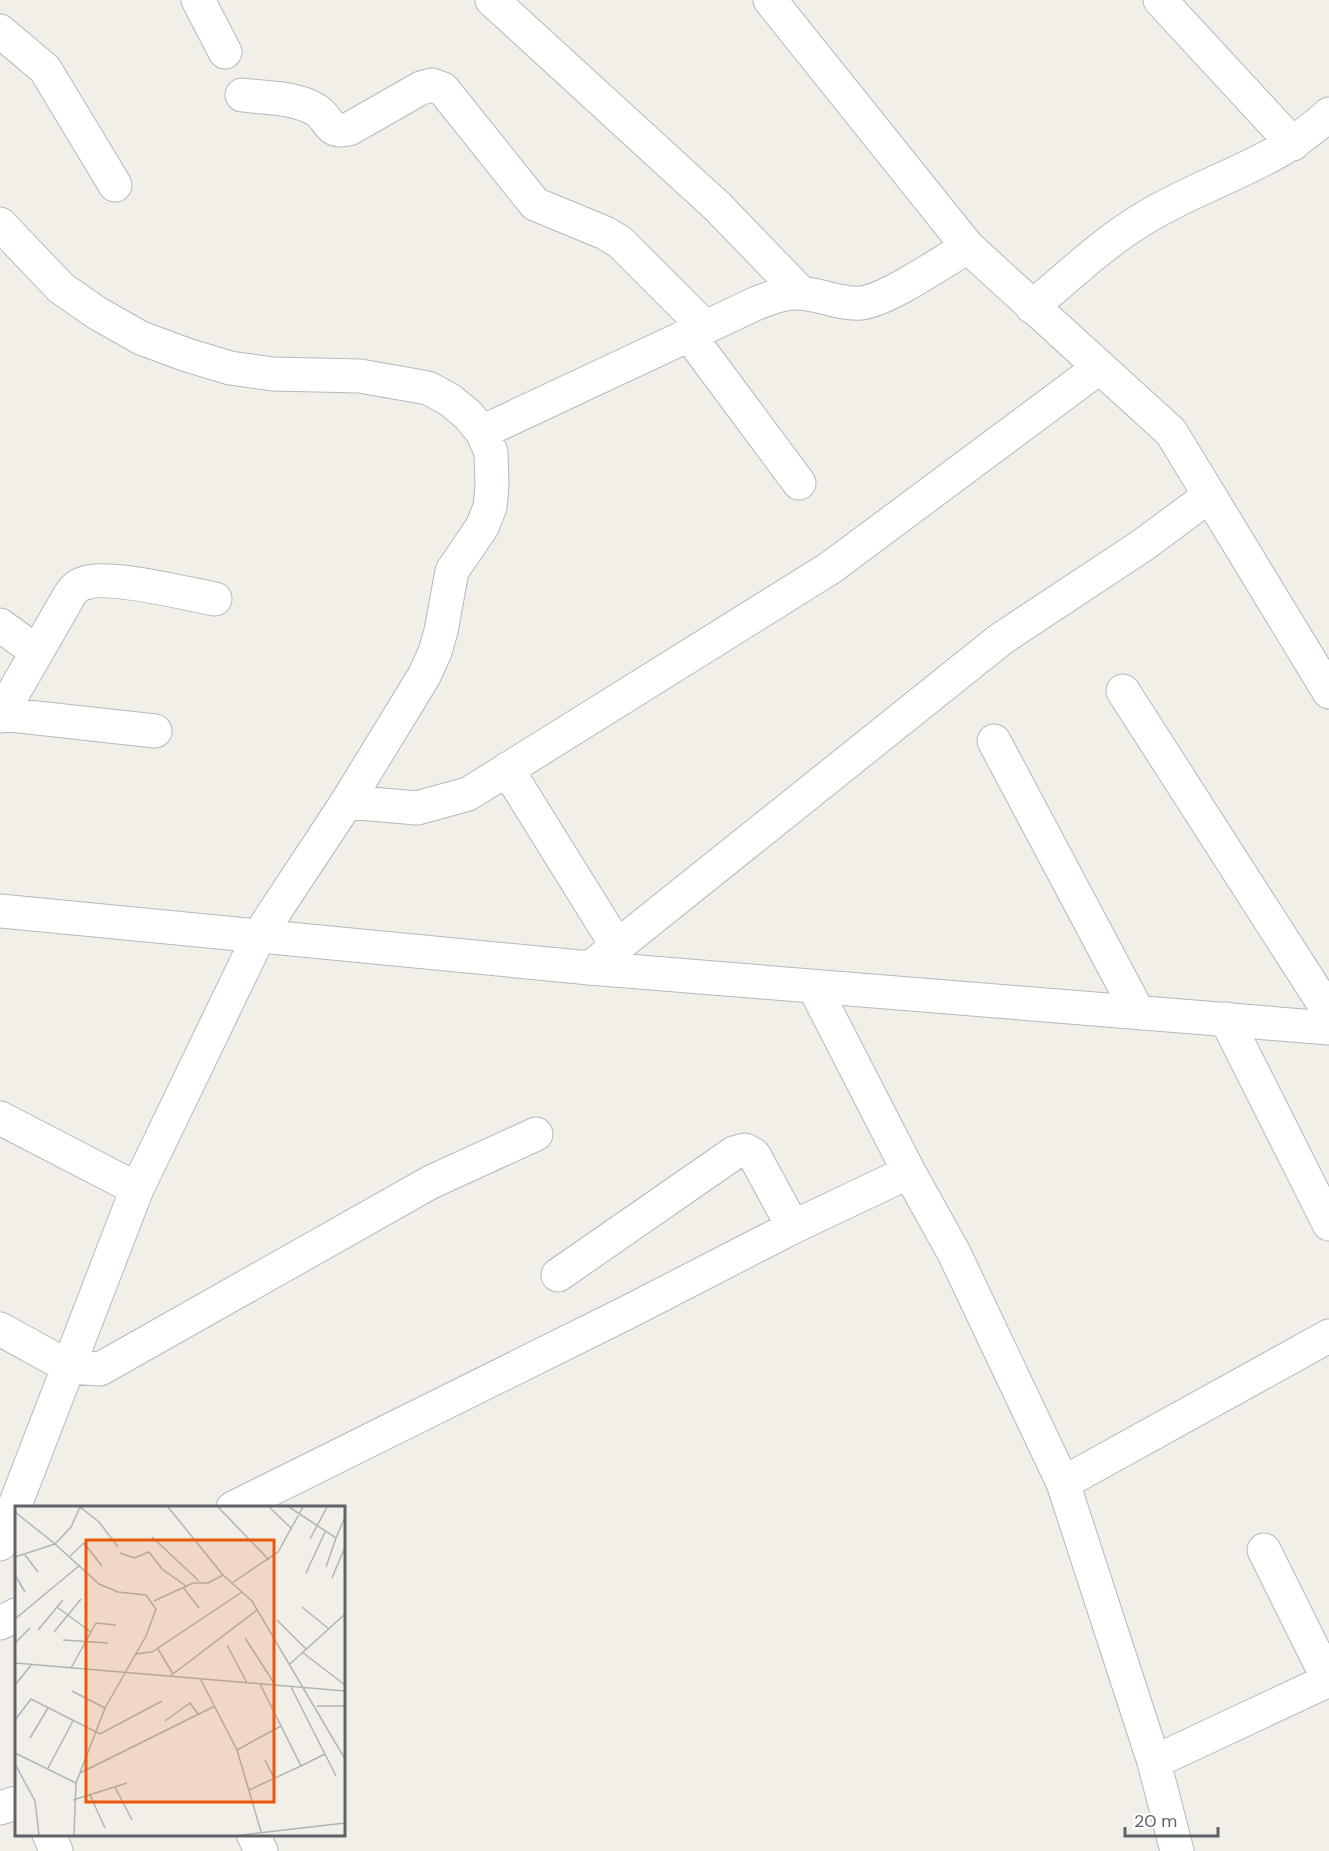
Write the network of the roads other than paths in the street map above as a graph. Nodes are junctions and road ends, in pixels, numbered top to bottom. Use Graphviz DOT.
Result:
graph roads {
  1 [pos="198,0"];
  2 [pos="492,0"];
  3 [pos="770,0"];
  4 [pos="1160,0"];
  5 [pos="0,31"];
  6 [pos="225,52"];
  7 [pos="242,95"];
  8 [pos="1329,114"];
  9 [pos="1293,144"];
  10 [pos="115,185"];
  11 [pos="0,224"];
  12 [pos="968,247"];
  13 [pos="800,292"];
  14 [pos="1032,307"];
  15 [pos="697,331"];
  16 [pos="1100,367"];
  17 [pos="482,432"];
  18 [pos="799,483"];
  19 [pos="1209,496"];
  20 [pos="216,599"];
  21 [pos="0,626"];
  22 [pos="37,652"];
  23 [pos="1124,691"];
  24 [pos="1329,692"];
  25 [pos="0,715"];
  26 [pos="155,731"];
  27 [pos="994,741"];
  28 [pos="507,769"];
  29 [pos="346,802"];
  30 [pos="0,911"];
  31 [pos="260,934"];
  32 [pos="617,946"];
  33 [pos="590,968"];
  34 [pos="814,987"];
  35 [pos="1138,1012"];
  36 [pos="1329,1012"];
  37 [pos="1226,1019"];
  38 [pos="1329,1028"];
  39 [pos="0,1118"];
  40 [pos="536,1134"];
  41 [pos="909,1172"];
  42 [pos="137,1189"];
  43 [pos="1329,1224"];
  44 [pos="793,1227"];
  45 [pos="558,1275"];
  46 [pos="0,1329"];
  47 [pos="1329,1336"];
  48 [pos="69,1367"];
  49 [pos="1063,1482"];
  50 [pos="237,1506"];
  51 [pos="0,1544"];
  52 [pos="1264,1550"];
  53 [pos="15,1615"];
  54 [pos="0,1623"];
  55 [pos="1329,1680"];
  56 [pos="1154,1762"];
  57 [pos="15,1803"];
  58 [pos="0,1808"];
  59 [pos="50,1836"];
  60 [pos="254,1836"];
  61 [pos="56,1851"];
  62 [pos="261,1851"];
  63 [pos="1177,1851"];
  1 -- 6 [label="street"];
  2 -- 13 [label="street"];
  3 -- 12 [label="street"];
  4 -- 9 [label="street"];
  5 -- 10 [label="street"];
  7 -- 15 [label="street"];
  8 -- 9 [label="street"];
  9 -- 14 [label="street"];
  11 -- 17 [label="street"];
  12 -- 13 [label="street"];
  12 -- 14 [label="street"];
  13 -- 15 [label="street"];
  14 -- 16 [label="street"];
  15 -- 17 [label="street"];
  15 -- 18 [label="street"];
  16 -- 19 [label="street"];
  16 -- 28 [label="street"];
  17 -- 29 [label="street"];
  19 -- 24 [label="street"];
  19 -- 32 [label="street"];
  20 -- 22 [label="street"];
  21 -- 22 [label="street"];
  22 -- 25 [label="street"];
  23 -- 36 [label="street"];
  25 -- 26 [label="street"];
  27 -- 35 [label="street"];
  28 -- 29 [label="street"];
  28 -- 32 [label="street"];
  29 -- 31 [label="street"];
  30 -- 31 [label="street"];
  31 -- 33 [label="street"];
  31 -- 42 [label="street"];
  32 -- 33 [label="street"];
  33 -- 34 [label="street"];
  34 -- 35 [label="street"];
  34 -- 41 [label="street"];
  35 -- 37 [label="street"];
  37 -- 38 [label="street"];
  37 -- 43 [label="street"];
  39 -- 42 [label="street"];
  40 -- 48 [label="street"];
  41 -- 44 [label="street"];
  41 -- 49 [label="street"];
  42 -- 48 [label="street"];
  44 -- 45 [label="street"];
  44 -- 50 [label="street"];
  46 -- 48 [label="street"];
  47 -- 49 [label="street"];
  48 -- 51 [label="street"];
  49 -- 56 [label="street"];
  52 -- 55 [label="street"];
  53 -- 54 [label="street"];
  55 -- 56 [label="street"];
  56 -- 63 [label="street"];
  57 -- 58 [label="street"];
  59 -- 61 [label="street"];
  60 -- 62 [label="street"];
}
